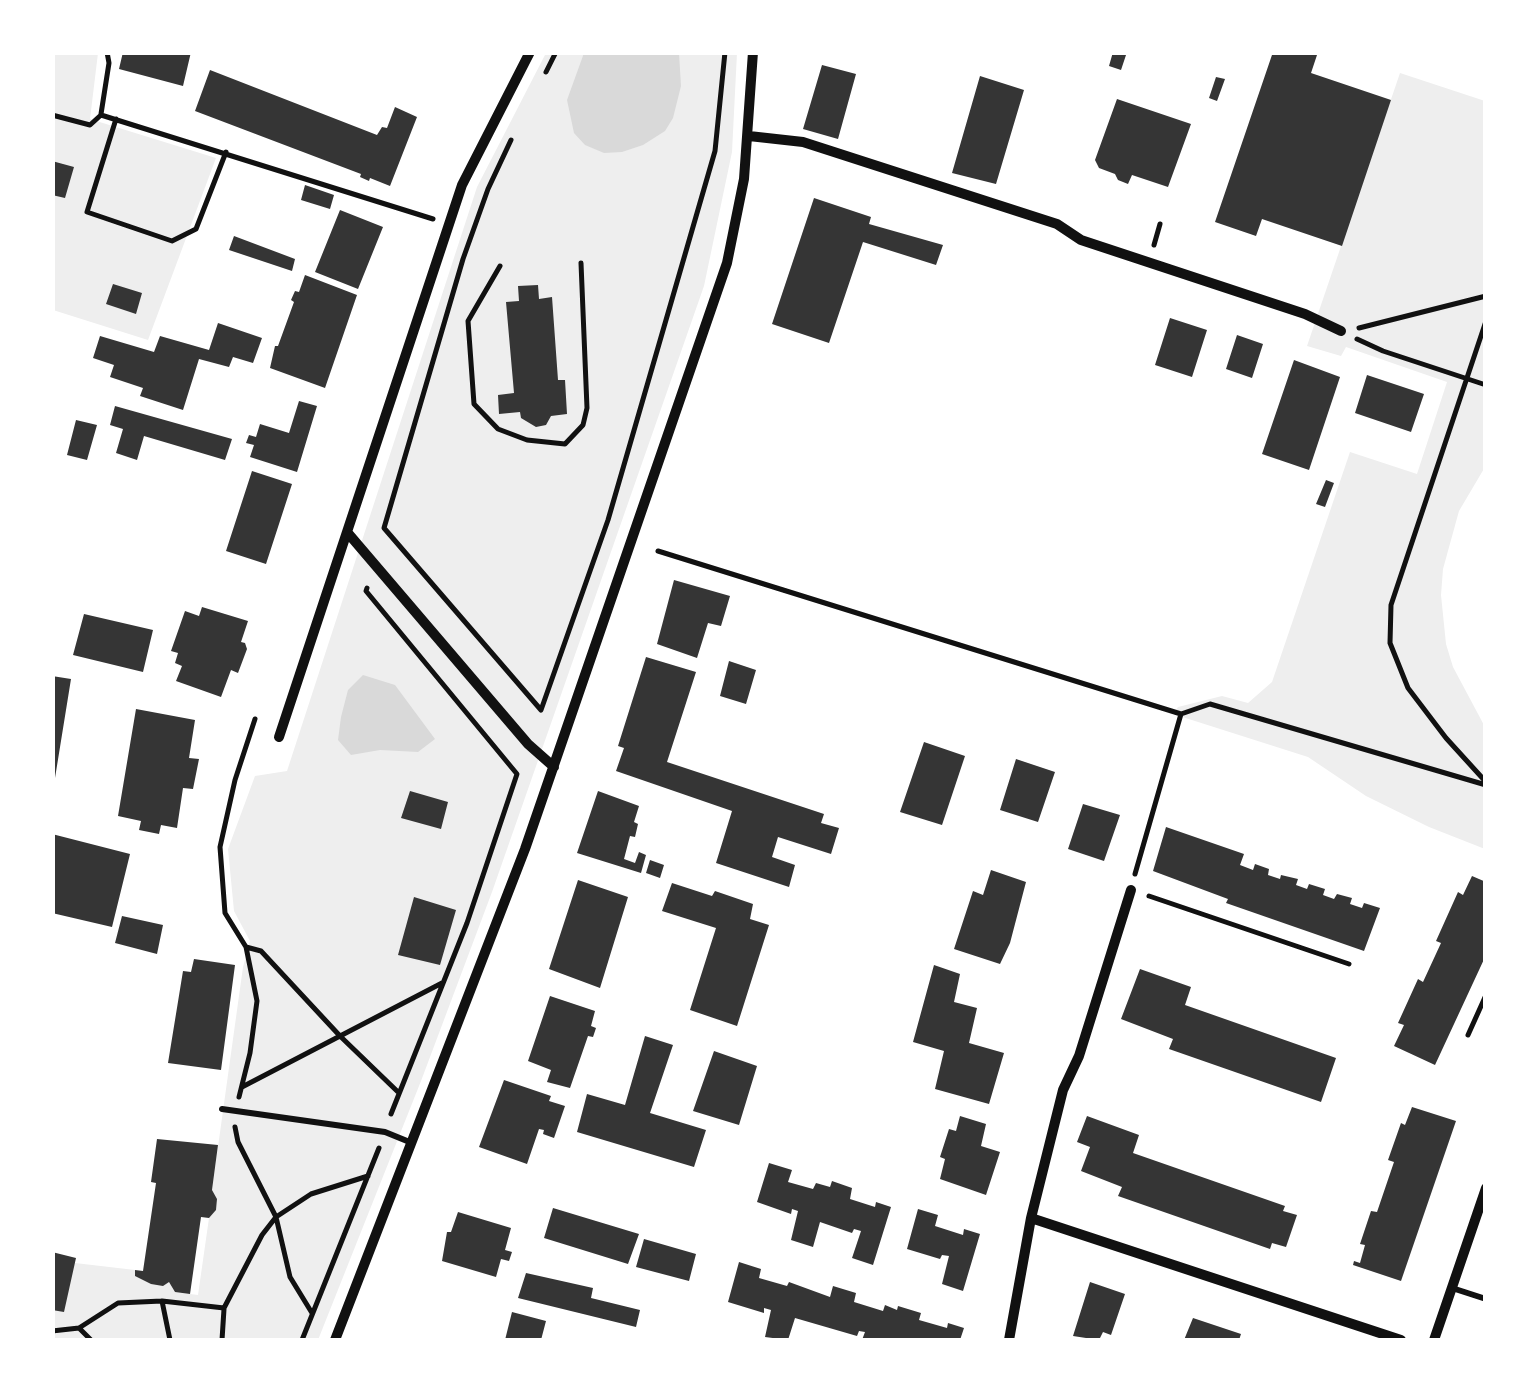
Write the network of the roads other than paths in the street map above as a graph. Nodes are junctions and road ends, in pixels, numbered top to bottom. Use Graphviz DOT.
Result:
graph roads {
  1 [pos="530,52"];
  2 [pos="752,52"];
  3 [pos="749,136"];
  4 [pos="1341,331"];
  5 [pos="347,532"];
  6 [pos="280,738"];
  7 [pos="554,767"];
  8 [pos="1131,890"];
  9 [pos="222,1109"];
  10 [pos="413,1144"];
  11 [pos="1486,1188"];
  12 [pos="1031,1218"];
  13 [pos="1452,1288"];
  14 [pos="1486,1299"];
  15 [pos="335,1340"];
  16 [pos="1009,1340"];
  17 [pos="1400,1340"];
  18 [pos="1434,1340"];
  1 -- 5 [label="street"];
  2 -- 3 [label="street"];
  3 -- 4 [label="street"];
  3 -- 7 [label="street"];
  5 -- 6 [label="street"];
  5 -- 7 [label="street"];
  7 -- 10 [label="street"];
  8 -- 12 [label="street"];
  9 -- 10 [label="lane"];
  10 -- 15 [label="street"];
  11 -- 13 [label="street"];
  12 -- 16 [label="street"];
  12 -- 17 [label="street"];
  13 -- 14 [label="lane"];
  13 -- 18 [label="street"];
}
